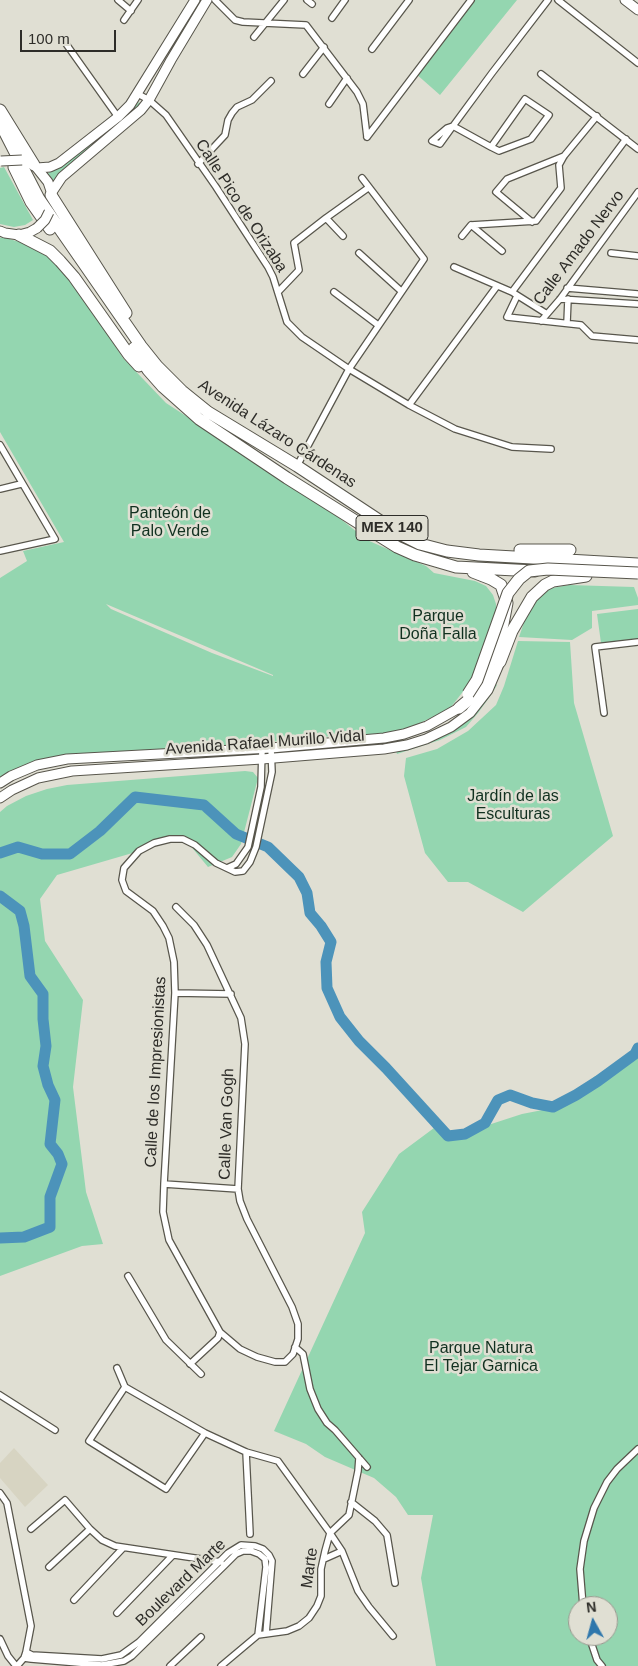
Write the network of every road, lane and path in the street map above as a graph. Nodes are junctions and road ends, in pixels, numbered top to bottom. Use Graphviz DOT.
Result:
graph roads {
  1 [pos="118,0"];
  2 [pos="138,0"];
  3 [pos="195,0"];
  4 [pos="207,0"];
  5 [pos="215,0"];
  6 [pos="284,0"];
  7 [pos="345,0"];
  8 [pos="409,0"];
  9 [pos="470,0"];
  10 [pos="548,0"];
  11 [pos="558,0"];
  12 [pos="625,0"];
  13 [pos="638,10"];
  14 [pos="131,11"];
  15 [pos="200,13"];
  16 [pos="332,18"];
  17 [pos="124,20"];
  18 [pos="265,23"];
  19 [pos="254,37"];
  20 [pos="64,41"];
  21 [pos="324,47"];
  22 [pos="372,49"];
  23 [pos="638,63"];
  24 [pos="303,74"];
  25 [pos="541,74"];
  26 [pos="347,78"];
  27 [pos="271,81"];
  28 [pos="138,94"];
  29 [pos="149,100"];
  30 [pos="329,104"];
  31 [pos="0,110"];
  32 [pos="596,116"];
  33 [pos="118,117"];
  34 [pos="0,123"];
  35 [pos="0,139"];
  36 [pos="626,139"];
  37 [pos="491,147"];
  38 [pos="638,149"];
  39 [pos="564,156"];
  40 [pos="1,161"];
  41 [pos="198,164"];
  42 [pos="35,167"];
  43 [pos="362,178"];
  44 [pos="368,188"];
  45 [pos="638,192"];
  46 [pos="52,193"];
  47 [pos="326,218"];
  48 [pos="532,222"];
  49 [pos="471,225"];
  50 [pos="2,233"];
  51 [pos="19,235"];
  52 [pos="343,236"];
  53 [pos="462,236"];
  54 [pos="502,251"];
  55 [pos="359,253"];
  56 [pos="612,253"];
  57 [pos="638,256"];
  58 [pos="454,267"];
  59 [pos="497,286"];
  60 [pos="568,288"];
  61 [pos="401,291"];
  62 [pos="278,292"];
  63 [pos="334,292"];
  64 [pos="514,294"];
  65 [pos="638,294"];
  66 [pos="560,299"];
  67 [pos="568,299"];
  68 [pos="638,304"];
  69 [pos="547,314"];
  70 [pos="541,321"];
  71 [pos="567,323"];
  72 [pos="378,325"];
  73 [pos="638,340"];
  74 [pos="349,369"];
  75 [pos="163,387"];
  76 [pos="182,391"];
  77 [pos="409,405"];
  78 [pos="0,445"];
  79 [pos="551,449"];
  80 [pos="297,466"];
  81 [pos="21,484"];
  82 [pos="0,489"];
  83 [pos="570,550"];
  84 [pos="0,551"];
  85 [pos="479,555"];
  86 [pos="638,564"];
  87 [pos="456,567"];
  88 [pos="638,573"];
  89 [pos="586,576"];
  90 [pos="638,578"];
  91 [pos="638,642"];
  92 [pos="500,662"];
  93 [pos="460,708"];
  94 [pos="604,713"];
  95 [pos="267,753"];
  96 [pos="0,783"];
  97 [pos="261,787"];
  98 [pos="269,789"];
  99 [pos="0,798"];
  100 [pos="255,837"];
  101 [pos="227,868"];
  102 [pos="176,907"];
  103 [pos="175,993"];
  104 [pos="231,994"];
  105 [pos="164,1184"];
  106 [pos="238,1189"];
  107 [pos="128,1276"];
  108 [pos="220,1332"];
  109 [pos="295,1347"];
  110 [pos="190,1364"];
  111 [pos="117,1368"];
  112 [pos="200,1374"];
  113 [pos="124,1387"];
  114 [pos="0,1395"];
  115 [pos="55,1430"];
  116 [pos="205,1433"];
  117 [pos="638,1449"];
  118 [pos="246,1452"];
  119 [pos="359,1458"];
  120 [pos="367,1467"];
  121 [pos="0,1493"];
  122 [pos="351,1502"];
  123 [pos="31,1529"];
  124 [pos="90,1529"];
  125 [pos="330,1533"];
  126 [pos="250,1534"];
  127 [pos="124,1548"];
  128 [pos="342,1551"];
  129 [pos="173,1555"];
  130 [pos="324,1559"];
  131 [pos="222,1563"];
  132 [pos="49,1567"];
  133 [pos="396,1583"];
  134 [pos="582,1596"];
  135 [pos="74,1600"];
  136 [pos="116,1613"];
  137 [pos="266,1634"];
  138 [pos="258,1635"];
  139 [pos="392,1636"];
  140 [pos="201,1637"];
  141 [pos="0,1639"];
  142 [pos="593,1646"];
  143 [pos="25,1655"];
  144 [pos="123,1658"];
  145 [pos="599,1664"];
  146 [pos="16,1666"];
  147 [pos="129,1666"];
  148 [pos="170,1666"];
  149 [pos="221,1666"];
  1 -- 14 [label="street"];
  2 -- 14 [label="street"];
  3 -- 15 [label="street"];
  3 -- 28 [label="main road"];
  4 -- 15 [label="main road"];
  5 -- 18 [label="street"];
  6 -- 18 [label="street"];
  7 -- 16 [label="street"];
  8 -- 22 [label="street"];
  9 -- 26 [label="street"];
  10 -- 37 [label="street"];
  11 -- 23 [label="street"];
  12 -- 13 [label="main road"];
  14 -- 17 [label="street"];
  15 -- 29 [label="main road"];
  18 -- 19 [label="street"];
  18 -- 21 [label="street"];
  20 -- 33 [label="street"];
  21 -- 24 [label="street"];
  21 -- 26 [label="street"];
  25 -- 32 [label="street"];
  26 -- 30 [label="street"];
  27 -- 41 [label="street"];
  28 -- 29 [label="street, Calle Pico de Orizaba"];
  28 -- 33 [label="main road"];
  29 -- 41 [label="street, Calle Pico de Orizaba"];
  29 -- 46 [label="main road"];
  31 -- 42 [label="highway"];
  32 -- 36 [label="street"];
  32 -- 39 [label="street"];
  33 -- 42 [label="main road"];
  34 -- 76 [label="highway, Avenida Lázaro Cárdenas / MEX 140"];
  35 -- 75 [label="highway, Avenida Lázaro Cárdenas / MEX 140"];
  36 -- 38 [label="street"];
  36 -- 64 [label="street"];
  37 -- 37 [label="street"];
  39 -- 48 [label="street"];
  39 -- 48 [label="street"];
  40 -- 42 [label="main road, bridge"];
  41 -- 62 [label="street, Calle Pico de Orizaba"];
  42 -- 46 [label="main road"];
  43 -- 44 [label="street"];
  44 -- 47 [label="street"];
  44 -- 61 [label="street"];
  45 -- 60 [label="street, Calle Amado Nervo"];
  46 -- 51 [label="main road, bridge"];
  46 -- 76 [label="highway"];
  47 -- 52 [label="street"];
  47 -- 62 [label="street"];
  48 -- 49 [label="street"];
  49 -- 53 [label="street"];
  49 -- 54 [label="street"];
  50 -- 51 [label="main road"];
  51 -- 75 [label="highway"];
  55 -- 61 [label="street"];
  56 -- 57 [label="street"];
  58 -- 59 [label="street"];
  59 -- 64 [label="street"];
  59 -- 77 [label="street"];
  60 -- 65 [label="street"];
  60 -- 66 [label="street, Calle Amado Nervo"];
  61 -- 72 [label="street"];
  62 -- 74 [label="street, Calle Pico de Orizaba"];
  63 -- 72 [label="street"];
  64 -- 69 [label="street"];
  64 -- 70 [label="street"];
  66 -- 67 [label="street"];
  66 -- 69 [label="street, Calle Amado Nervo"];
  67 -- 68 [label="street"];
  67 -- 71 [label="street"];
  69 -- 70 [label="street, Calle Amado Nervo"];
  70 -- 71 [label="street"];
  71 -- 73 [label="street"];
  72 -- 74 [label="street"];
  74 -- 77 [label="street, Calle Pico de Orizaba"];
  74 -- 80 [label="street"];
  75 -- 87 [label="highway, Avenida Lázaro Cárdenas / MEX 140"];
  76 -- 80 [label="highway, Avenida Lázaro Cárdenas / MEX 140"];
  77 -- 79 [label="street, Calle Pico de Orizaba"];
  78 -- 81 [label="street"];
  80 -- 85 [label="highway, Avenida Lázaro Cárdenas / MEX 140"];
  81 -- 82 [label="street"];
  81 -- 84 [label="street"];
  83 -- 85 [label="highway"];
  85 -- 86 [label="highway, Avenida Lázaro Cárdenas / MEX 140"];
  87 -- 89 [label="highway, Avenida Lázaro Cárdenas / MEX 140"];
  87 -- 93 [label="highway"];
  88 -- 93 [label="highway, bridge"];
  89 -- 90 [label="highway, Avenida Lázaro Cárdenas / MEX 140"];
  89 -- 92 [label="highway"];
  91 -- 94 [label="street"];
  92 -- 95 [label="main road, Avenida Rafael Murillo Vidal"];
  93 -- 95 [label="main road, Avenida Rafael Murillo Vidal"];
  95 -- 96 [label="main road, Avenida Rafael Murillo Vidal"];
  95 -- 97 [label="street"];
  95 -- 98 [label="street"];
  95 -- 99 [label="main road, Avenida Rafael Murillo Vidal"];
  97 -- 98 [label="street"];
  97 -- 100 [label="street"];
  98 -- 100 [label="street"];
  100 -- 101 [label="street"];
  100 -- 101 [label="street"];
  101 -- 103 [label="street, Calle de los Impresionistas"];
  102 -- 104 [label="street, Calle Van Gogh"];
  103 -- 104 [label="street"];
  103 -- 105 [label="street, Calle de los Impresionistas"];
  104 -- 106 [label="street, Calle Van Gogh"];
  105 -- 106 [label="street"];
  105 -- 108 [label="street, Calle de los Impresionistas"];
  106 -- 109 [label="street, Calle Van Gogh"];
  107 -- 110 [label="street"];
  108 -- 109 [label="street, Calle de los Impresionistas"];
  108 -- 110 [label="street"];
  109 -- 119 [label="street"];
  110 -- 112 [label="street"];
  111 -- 113 [label="street"];
  113 -- 116 [label="street"];
  113 -- 116 [label="street"];
  114 -- 115 [label="street"];
  116 -- 118 [label="street"];
  117 -- 134 [label="street"];
  118 -- 125 [label="street"];
  118 -- 126 [label="street"];
  119 -- 120 [label="street"];
  119 -- 122 [label="street"];
  121 -- 143 [label="street"];
  122 -- 125 [label="street"];
  122 -- 133 [label="street"];
  123 -- 124 [label="street"];
  124 -- 127 [label="street"];
  124 -- 132 [label="street"];
  125 -- 128 [label="street"];
  125 -- 130 [label="street, Marte"];
  127 -- 129 [label="street"];
  127 -- 135 [label="street"];
  128 -- 130 [label="street"];
  128 -- 139 [label="street"];
  129 -- 131 [label="street"];
  129 -- 136 [label="street"];
  130 -- 137 [label="street, Marte"];
  131 -- 137 [label="street, Boulevard Marte"];
  131 -- 138 [label="street, Boulevard Marte"];
  131 -- 144 [label="street, Boulevard Marte"];
  137 -- 138 [label="street"];
  138 -- 149 [label="street"];
  140 -- 148 [label="street"];
  141 -- 146 [label="street"];
  142 -- 145 [label="street"];
  143 -- 144 [label="street, Boulevard Marte"];
  143 -- 146 [label="street"];
  144 -- 147 [label="street"];
}
